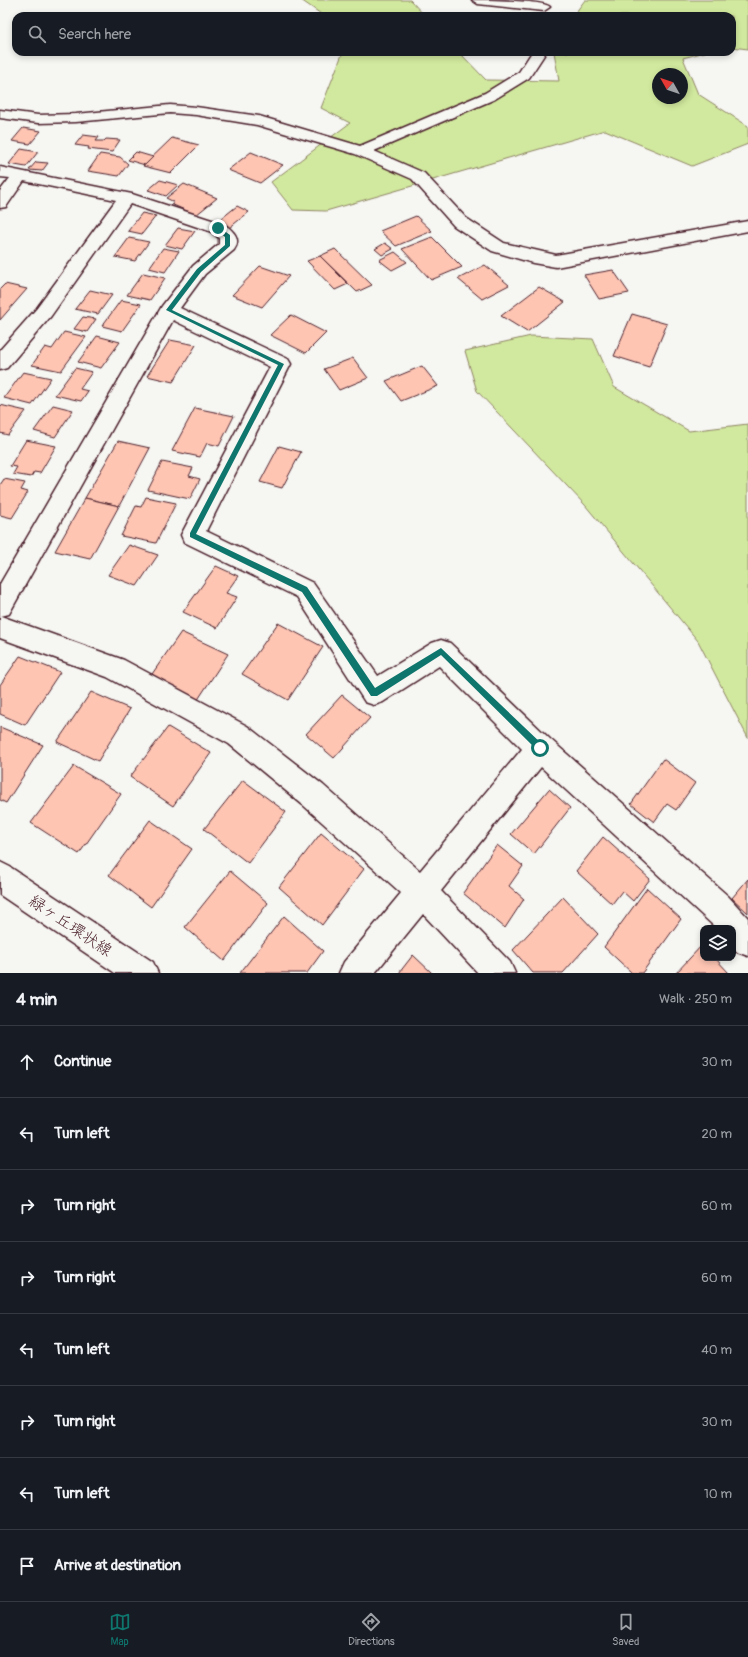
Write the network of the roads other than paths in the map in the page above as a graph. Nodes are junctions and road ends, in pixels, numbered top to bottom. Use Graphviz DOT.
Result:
graph roads {
  1 [pos="477,4"];
  2 [pos="544,8"];
  3 [pos="536,56"];
  4 [pos="0,114"];
  5 [pos="361,151"];
  6 [pos="0,172"];
  7 [pos="20,175"];
  8 [pos="126,197"];
  9 [pos="0,203"];
  10 [pos="748,226"];
  11 [pos="169,310"];
  12 [pos="0,364"];
  13 [pos="0,606"];
  14 [pos="0,627"];
  15 [pos="540,748"];
  16 [pos="0,878"];
  17 [pos="421,891"];
  18 [pos="748,941"];
  19 [pos="142,973"];
  20 [pos="355,973"];
  21 [pos="499,973"];
  1 -- 2 [label="street"];
  3 -- 5 [label="street"];
  4 -- 5 [label="street"];
  5 -- 10 [label="street"];
  6 -- 7 [label="street"];
  7 -- 8 [label="street"];
  7 -- 9 [label="street"];
  8 -- 11 [label="street"];
  8 -- 12 [label="street"];
  11 -- 13 [label="street"];
  11 -- 15 [label="street"];
  14 -- 17 [label="street"];
  15 -- 17 [label="street"];
  15 -- 18 [label="street"];
  16 -- 19 [label="street, 緑ヶ丘環状線"];
  17 -- 20 [label="street"];
  17 -- 21 [label="street"];
}
